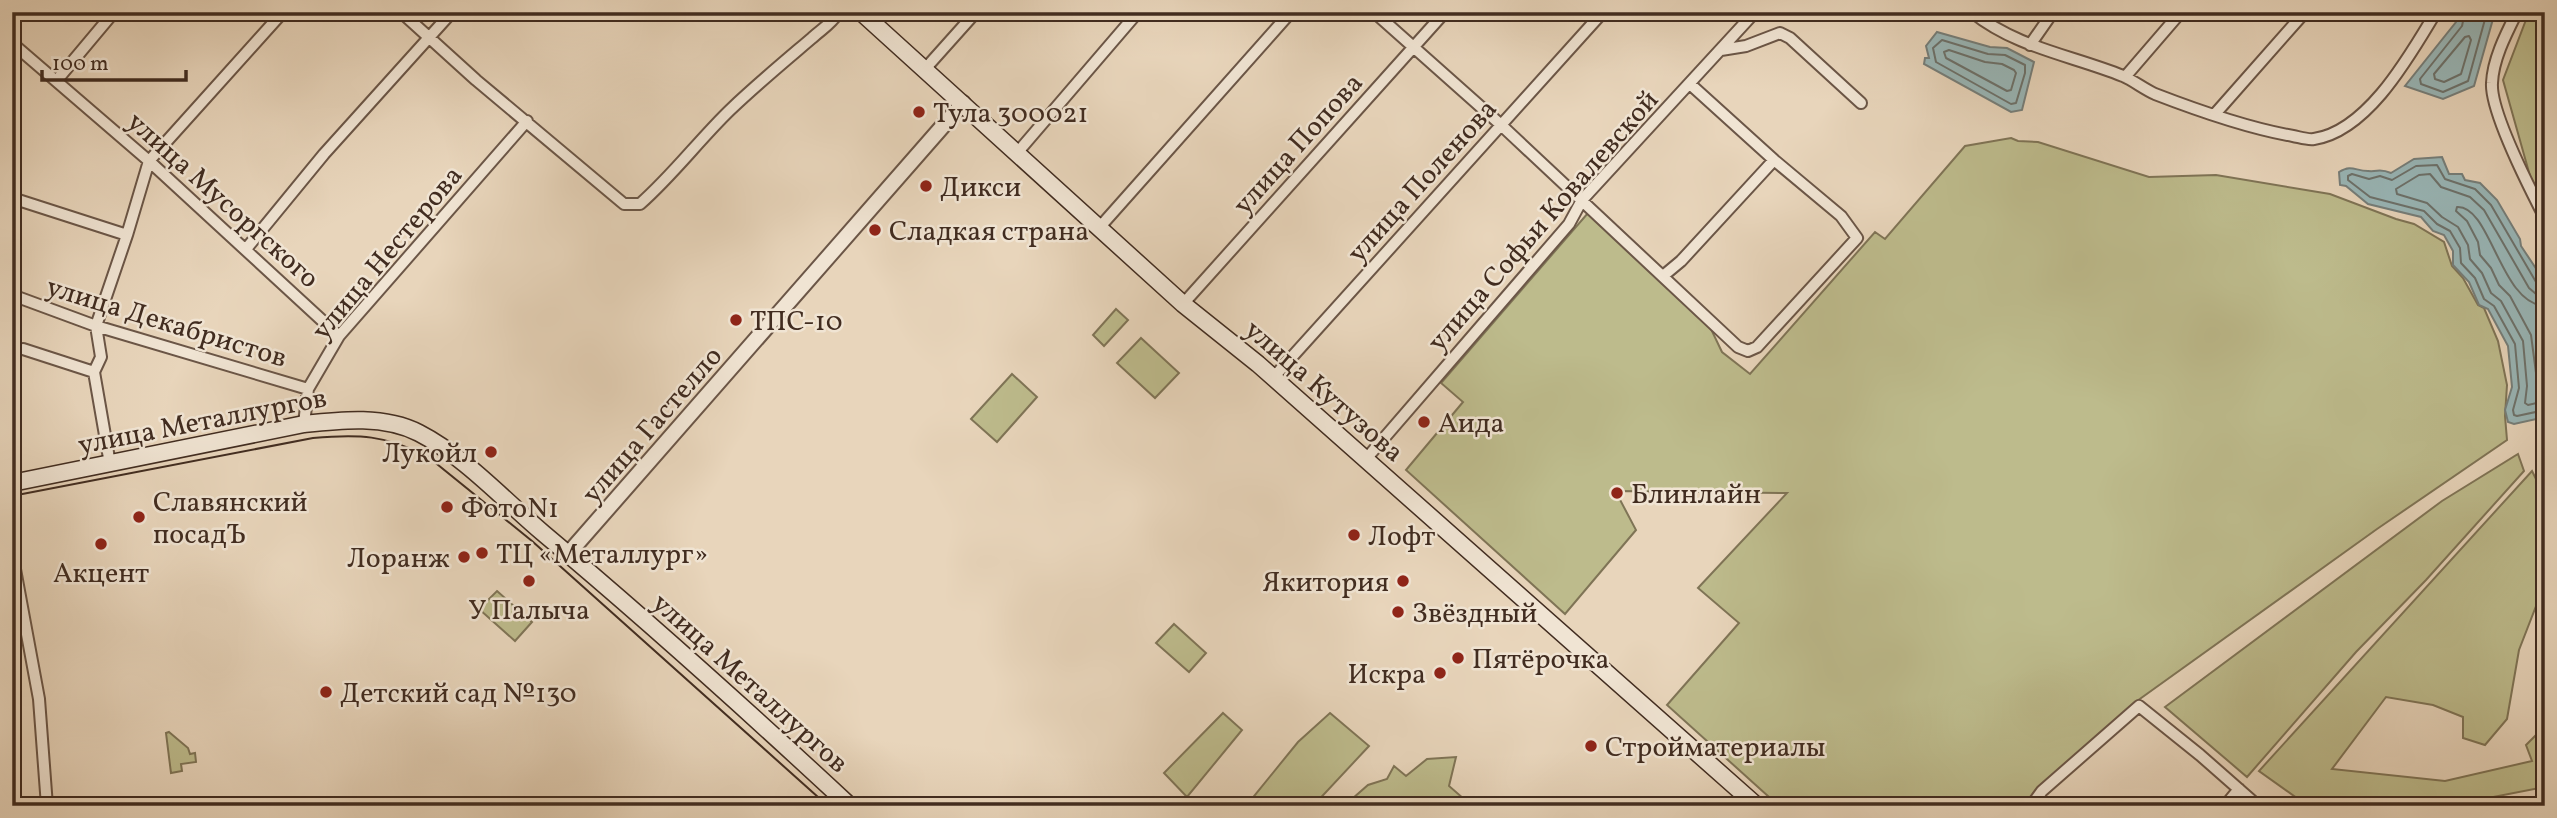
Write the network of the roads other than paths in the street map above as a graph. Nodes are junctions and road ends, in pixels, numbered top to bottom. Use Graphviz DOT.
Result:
graph roads {
  1 [pos="114,12"];
  2 [pos="283,12"];
  3 [pos="401,12"];
  4 [pos="452,12"];
  5 [pos="839,12"];
  6 [pos="861,12"];
  7 [pos="976,12"];
  8 [pos="1138,12"];
  9 [pos="1291,12"];
  10 [pos="1374,12"];
  11 [pos="1446,12"];
  12 [pos="1603,12"];
  13 [pos="1755,12"];
  14 [pos="1972,12"];
  15 [pos="2053,12"];
  16 [pos="2181,12"];
  17 [pos="2305,12"];
  18 [pos="2436,12"];
  19 [pos="2517,12"];
  20 [pos="429,38"];
  21 [pos="12,43"];
  22 [pos="2030,45"];
  23 [pos="1414,48"];
  24 [pos="1721,50"];
  25 [pos="925,69"];
  26 [pos="2125,77"];
  27 [pos="57,80"];
  28 [pos="1690,84"];
  29 [pos="963,103"];
  30 [pos="1861,103"];
  31 [pos="2215,114"];
  32 [pos="527,121"];
  33 [pos="1500,124"];
  34 [pos="1017,153"];
  35 [pos="1774,160"];
  36 [pos="149,161"];
  37 [pos="12,198"];
  38 [pos="1582,201"];
  39 [pos="2545,218"];
  40 [pos="1099,228"];
  41 [pos="127,235"];
  42 [pos="246,249"];
  43 [pos="1663,276"];
  44 [pos="12,295"];
  45 [pos="1183,304"];
  46 [pos="96,326"];
  47 [pos="340,336"];
  48 [pos="23,349"];
  49 [pos="94,372"];
  50 [pos="1273,379"];
  51 [pos="308,388"];
  52 [pos="304,424"];
  53 [pos="1366,459"];
  54 [pos="110,464"];
  55 [pos="12,483"];
  56 [pos="12,553"];
  57 [pos="568,554"];
  58 [pos="2239,789"];
  59 [pos="47,806"];
  60 [pos="850,806"];
  61 [pos="1757,806"];
  62 [pos="2031,806"];
  63 [pos="2225,806"];
  64 [pos="2258,806"];
  1 -- 27 [label="street"];
  2 -- 36 [label="street"];
  3 -- 20 [label="street"];
  4 -- 20 [label="street"];
  5 -- 32 [label="street"];
  6 -- 25 [label="main road, улица Кутузова"];
  7 -- 25 [label="street"];
  8 -- 34 [label="street"];
  9 -- 40 [label="street"];
  10 -- 23 [label="street"];
  11 -- 23 [label="street, улица Попова"];
  12 -- 33 [label="street, улица Поленова"];
  13 -- 24 [label="street, улица Софьи Ковалевской"];
  14 -- 22 [label="street"];
  15 -- 22 [label="street"];
  16 -- 26 [label="street"];
  17 -- 31 [label="street"];
  18 -- 31 [label="street"];
  19 -- 39 [label="street"];
  20 -- 32 [label="street"];
  20 -- 42 [label="street"];
  21 -- 27 [label="street, улица Мусоргского"];
  22 -- 26 [label="street"];
  23 -- 33 [label="street"];
  23 -- 45 [label="street, улица Попова"];
  24 -- 28 [label="street, улица Софьи Ковалевской"];
  24 -- 30 [label="street"];
  25 -- 29 [label="main road, улица Кутузова"];
  26 -- 31 [label="street"];
  27 -- 36 [label="street, улица Мусоргского"];
  28 -- 35 [label="street"];
  28 -- 38 [label="street, улица Софьи Ковалевской"];
  29 -- 34 [label="main road, улица Кутузова"];
  29 -- 57 [label="street, улица Гастелло"];
  32 -- 47 [label="street, улица Нестерова"];
  33 -- 38 [label="street"];
  33 -- 50 [label="street, улица Поленова"];
  34 -- 40 [label="main road, улица Кутузова"];
  35 -- 43 [label="street"];
  35 -- 43 [label="street"];
  36 -- 41 [label="street"];
  36 -- 42 [label="street, улица Мусоргского"];
  37 -- 41 [label="street"];
  38 -- 43 [label="street"];
  38 -- 53 [label="street, улица Софьи Ковалевской"];
  40 -- 45 [label="main road, улица Кутузова"];
  41 -- 46 [label="street"];
  42 -- 47 [label="street, улица Мусоргского"];
  44 -- 46 [label="street, улица Декабристов"];
  45 -- 50 [label="main road, улица Кутузова"];
  46 -- 49 [label="street"];
  46 -- 51 [label="street, улица Декабристов"];
  47 -- 51 [label="street, улица Нестерова"];
  48 -- 49 [label="street"];
  49 -- 54 [label="street"];
  50 -- 53 [label="main road, улица Кутузова"];
  51 -- 52 [label="street, улица Нестерова"];
  52 -- 54 [label="main road, улица Металлургов"];
  52 -- 57 [label="main road, улица Металлургов"];
  53 -- 61 [label="main road, улица Кутузова"];
  54 -- 55 [label="main road, улица Металлургов"];
  56 -- 59 [label="street"];
  57 -- 60 [label="main road, улица Металлургов"];
  58 -- 62 [label="street"];
  58 -- 63 [label="street"];
  58 -- 64 [label="street"];
}
